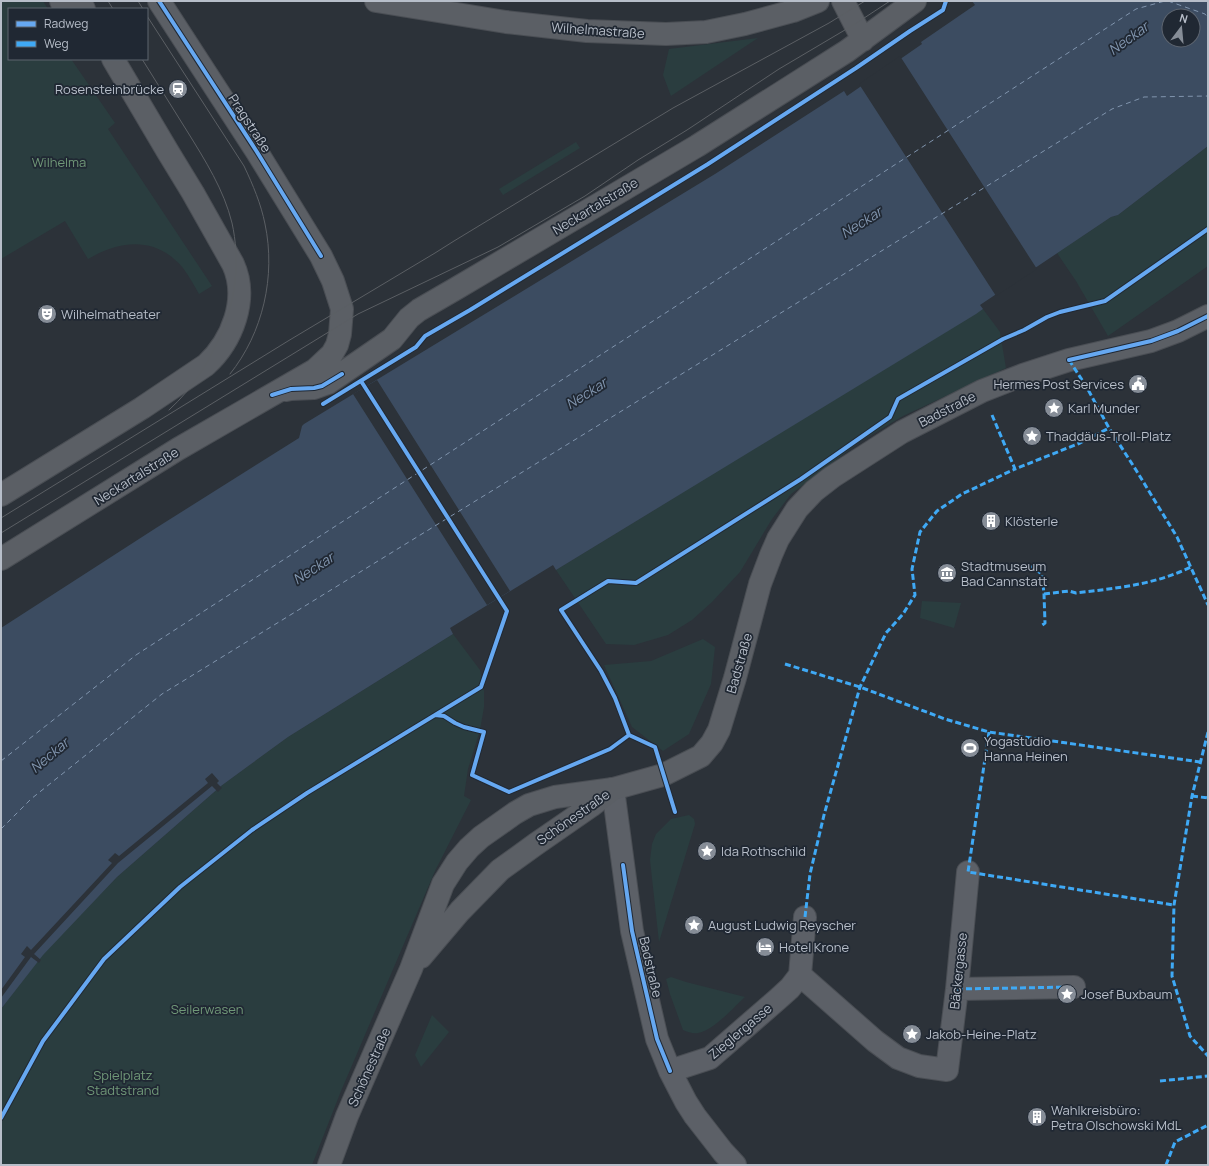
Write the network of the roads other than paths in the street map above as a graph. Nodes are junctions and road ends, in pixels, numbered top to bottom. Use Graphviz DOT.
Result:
graph roads {
  1 [pos="159,1"];
  2 [pos="376,1"];
  3 [pos="818,1"];
  4 [pos="843,1"];
  5 [pos="915,1"];
  6 [pos="859,32"];
  7 [pos="114,60"];
  8 [pos="1208,316"];
  9 [pos="329,357"];
  10 [pos="272,395"];
  11 [pos="1,495"];
  12 [pos="1,559"];
  13 [pos="613,788"];
  14 [pos="968,872"];
  15 [pos="805,917"];
  16 [pos="411,969"];
  17 [pos="800,975"];
  18 [pos="1074,987"];
  19 [pos="957,989"];
  20 [pos="670,1070"];
  21 [pos="329,1165"];
  22 [pos="735,1165"];
  1 -- 9 [label="main road, Pragstraße"];
  2 -- 3 [label="main road, Wilhelmastraße"];
  4 -- 6 [label="main road"];
  5 -- 6 [label="main road, Neckartalstraße"];
  6 -- 10 [label="main road, Neckartalstraße"];
  7 -- 11 [label="main road"];
  8 -- 13 [label="main road, Badstraße"];
  9 -- 10 [label="main road, Neckartalstraße"];
  10 -- 12 [label="main road, Neckartalstraße"];
  13 -- 16 [label="main road, Schönestraße"];
  13 -- 16 [label="main road, Schönestraße"];
  13 -- 20 [label="street, Badstraße"];
  14 -- 19 [label="street, Bäckergasse"];
  15 -- 17 [label="street"];
  16 -- 21 [label="main road, Schönestraße"];
  17 -- 19 [label="street, Bäckergasse"];
  17 -- 20 [label="street, Zieglergasse"];
  18 -- 19 [label="street"];
  20 -- 22 [label="street, Badstraße"];
}
